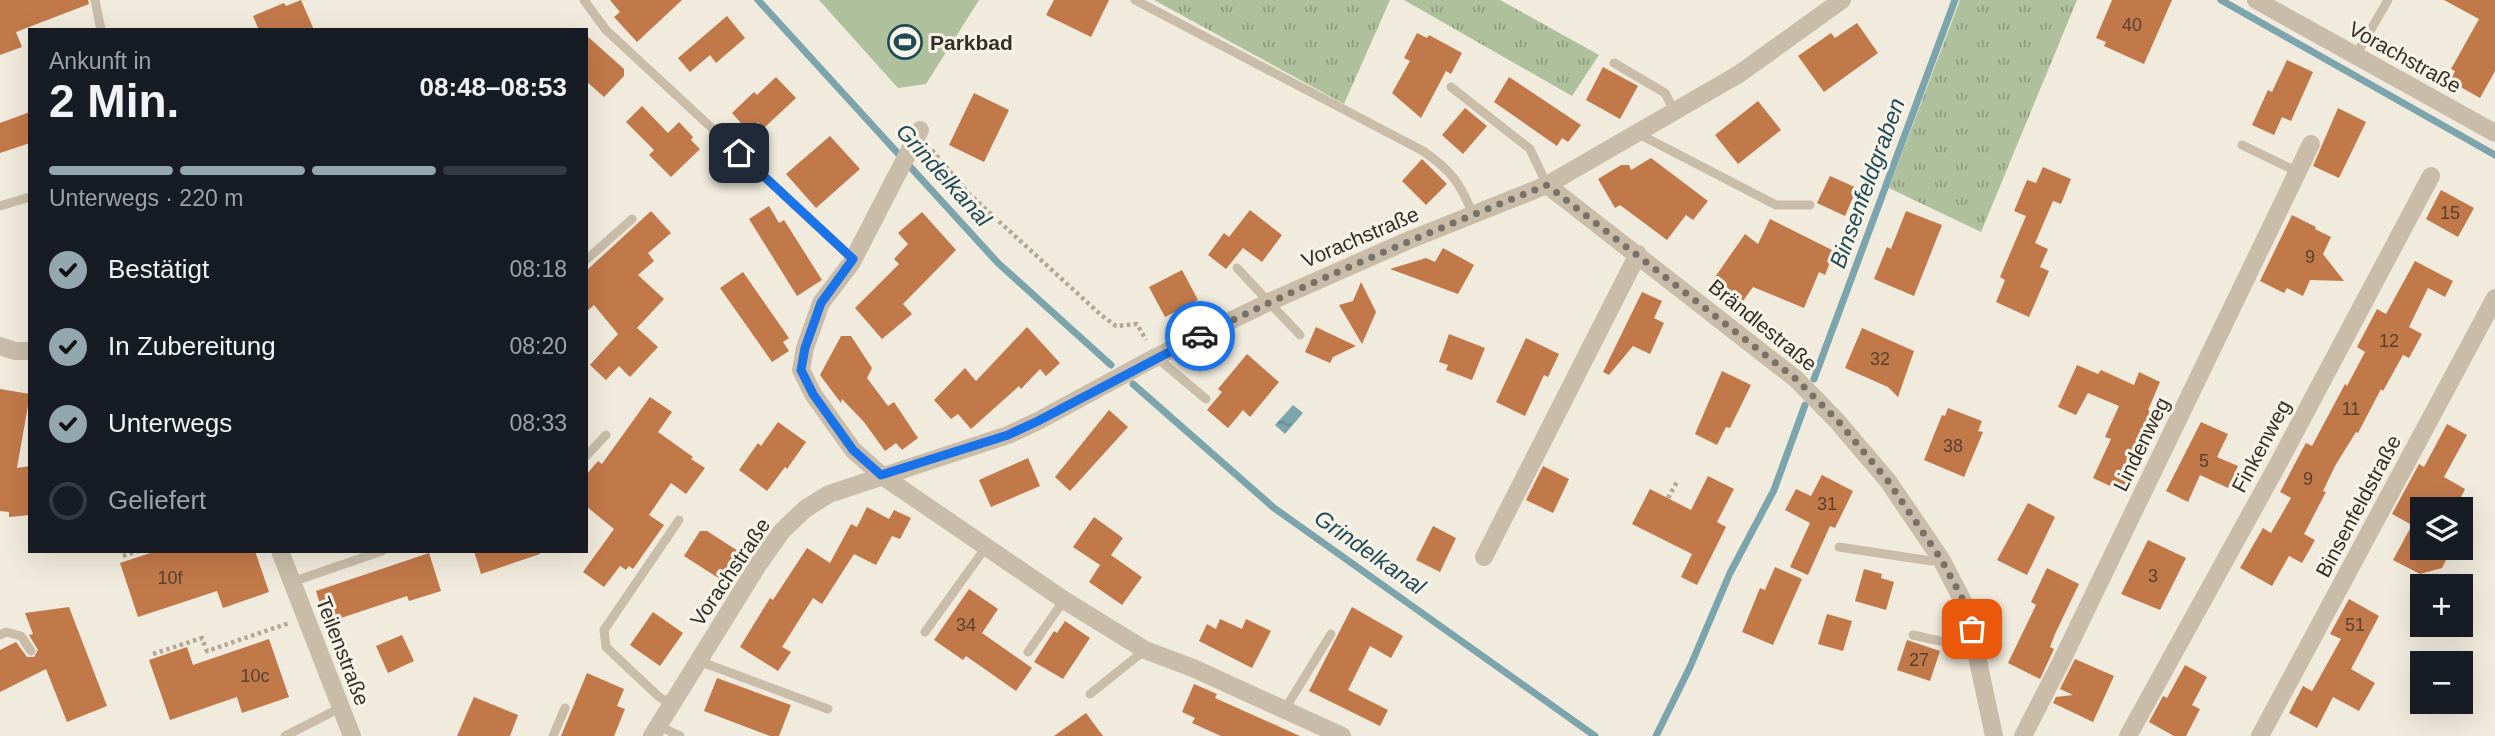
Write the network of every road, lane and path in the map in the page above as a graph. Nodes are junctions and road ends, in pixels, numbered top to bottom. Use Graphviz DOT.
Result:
graph roads {
  1 [pos="95,0"];
  2 [pos="584,0"];
  3 [pos="1135,0"];
  4 [pos="2256,0"];
  5 [pos="2388,0"];
  6 [pos="1838,1"];
  7 [pos="101,28"];
  8 [pos="2356,55"];
  9 [pos="1614,63"];
  10 [pos="1451,87"];
  11 [pos="1674,111"];
  12 [pos="1637,133"];
  13 [pos="2495,133"];
  14 [pos="917,137"];
  15 [pos="938,141"];
  16 [pos="2311,144"];
  17 [pos="2242,145"];
  18 [pos="2298,172"];
  19 [pos="2431,176"];
  20 [pos="1547,185"];
  21 [pos="28,198"];
  22 [pos="1810,205"];
  23 [pos="0,206"];
  24 [pos="1473,215"];
  25 [pos="632,219"];
  26 [pos="1638,254"];
  27 [pos="588,258"];
  28 [pos="853,259"];
  29 [pos="1237,268"];
  30 [pos="2495,298"];
  31 [pos="1269,302"];
  32 [pos="1300,335"];
  33 [pos="0,346"];
  34 [pos="28,351"];
  35 [pos="1156,357"];
  36 [pos="1206,399"];
  37 [pos="606,435"];
  38 [pos="588,454"];
  39 [pos="881,475"];
  40 [pos="1678,480"];
  41 [pos="1668,498"];
  42 [pos="679,520"];
  43 [pos="986,547"];
  44 [pos="1839,547"];
  45 [pos="132,553"];
  46 [pos="281,553"];
  47 [pos="376,553"];
  48 [pos="123,556"];
  49 [pos="1484,557"];
  50 [pos="1941,559"];
  51 [pos="292,582"];
  52 [pos="1064,600"];
  53 [pos="305,617"];
  54 [pos="925,632"];
  55 [pos="1331,634"];
  56 [pos="0,635"];
  57 [pos="1913,635"];
  58 [pos="1977,649"];
  59 [pos="1145,650"];
  60 [pos="31,651"];
  61 [pos="1028,652"];
  62 [pos="153,654"];
  63 [pos="699,661"];
  64 [pos="1090,694"];
  65 [pos="672,705"];
  66 [pos="340,708"];
  67 [pos="565,708"];
  68 [pos="828,709"];
  69 [pos="1285,709"];
  70 [pos="656,731"];
  71 [pos="285,736"];
  72 [pos="352,736"];
  73 [pos="553,736"];
  74 [pos="680,736"];
  75 [pos="1342,736"];
  76 [pos="1994,736"];
  77 [pos="2023,736"];
  78 [pos="2128,736"];
  79 [pos="2260,736"];
  1 -- 7 [label="lane"];
  2 -- 28 [label="lane"];
  3 -- 24 [label="lane"];
  4 -- 8 [label="street, Vorachstraße"];
  5 -- 8 [label="lane"];
  6 -- 11 [label="street, Vorachstraße"];
  8 -- 13 [label="street, Vorachstraße"];
  9 -- 11 [label="lane"];
  10 -- 20 [label="lane"];
  11 -- 12 [label="street, Vorachstraße"];
  12 -- 20 [label="street, Vorachstraße"];
  12 -- 22 [label="lane"];
  14 -- 28 [label="street"];
  15 -- 35 [label="path"];
  16 -- 18 [label="street, Lindenweg"];
  17 -- 18 [label="lane"];
  18 -- 77 [label="street, Lindenweg"];
  19 -- 78 [label="street, Finkenweg"];
  20 -- 24 [label="street, Vorachstraße"];
  20 -- 26 [label="street, Brändlestraße"];
  21 -- 23 [label="lane"];
  24 -- 31 [label="street, Vorachstraße"];
  25 -- 27 [label="lane"];
  26 -- 49 [label="street"];
  26 -- 50 [label="street, Brändlestraße"];
  28 -- 39 [label="street"];
  29 -- 31 [label="lane"];
  30 -- 79 [label="street, Binsenfeldstraße"];
  31 -- 32 [label="lane"];
  31 -- 35 [label="street, Vorachstraße"];
  33 -- 34 [label="street"];
  35 -- 36 [label="lane"];
  35 -- 39 [label="street, Vorachstraße"];
  37 -- 38 [label="lane"];
  39 -- 43 [label="street"];
  39 -- 63 [label="street, Vorachstraße"];
  40 -- 41 [label="path"];
  42 -- 65 [label="lane"];
  43 -- 52 [label="street"];
  43 -- 54 [label="lane"];
  44 -- 50 [label="lane"];
  45 -- 48 [label="path"];
  46 -- 51 [label="street, Teilenstraße"];
  47 -- 51 [label="lane, Teilenstraße"];
  50 -- 58 [label="street, Brändlestraße"];
  51 -- 53 [label="street, Teilenstraße"];
  52 -- 59 [label="street"];
  52 -- 61 [label="lane"];
  53 -- 62 [label="path"];
  53 -- 66 [label="street, Teilenstraße"];
  55 -- 69 [label="lane"];
  56 -- 60 [label="lane"];
  57 -- 58 [label="lane"];
  58 -- 76 [label="street, Brändlestraße"];
  59 -- 64 [label="lane"];
  59 -- 69 [label="street"];
  63 -- 65 [label="street, Vorachstraße"];
  63 -- 68 [label="lane"];
  65 -- 70 [label="street, Vorachstraße"];
  66 -- 71 [label="lane"];
  66 -- 72 [label="street, Teilenstraße"];
  67 -- 73 [label="lane"];
  69 -- 75 [label="street"];
  70 -- 74 [label="lane"];
}
